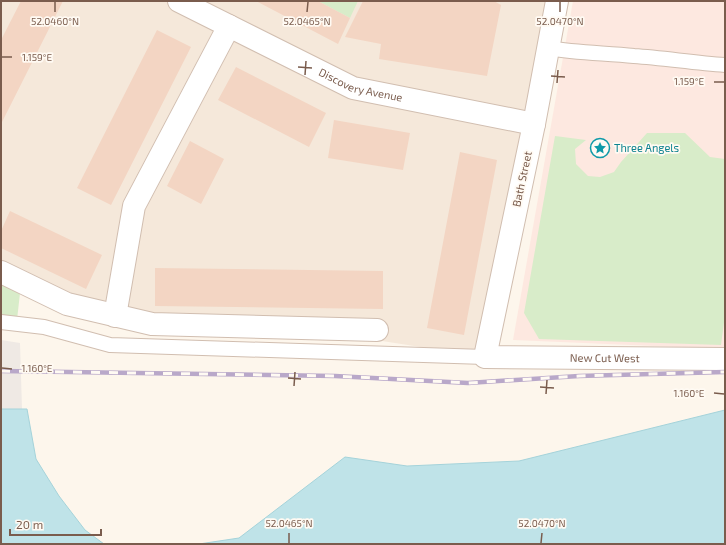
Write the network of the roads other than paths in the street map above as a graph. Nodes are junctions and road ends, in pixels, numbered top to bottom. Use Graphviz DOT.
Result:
graph roads {
  1 [pos="179,1"];
  2 [pos="557,1"];
  3 [pos="229,26"];
  4 [pos="548,48"];
  5 [pos="725,65"];
  6 [pos="534,124"];
  7 [pos="1,272"];
  8 [pos="115,316"];
  9 [pos="1,322"];
  10 [pos="378,330"];
  11 [pos="485,357"];
  12 [pos="725,359"];
  1 -- 3 [label="street, Discovery Avenue"];
  2 -- 4 [label="street, Bath Street"];
  3 -- 6 [label="street, Discovery Avenue"];
  3 -- 8 [label="street"];
  4 -- 5 [label="lane"];
  4 -- 6 [label="street, Bath Street"];
  6 -- 11 [label="street, Bath Street"];
  7 -- 8 [label="street"];
  8 -- 10 [label="street"];
  9 -- 11 [label="lane"];
  11 -- 12 [label="street, New Cut West"];
}
